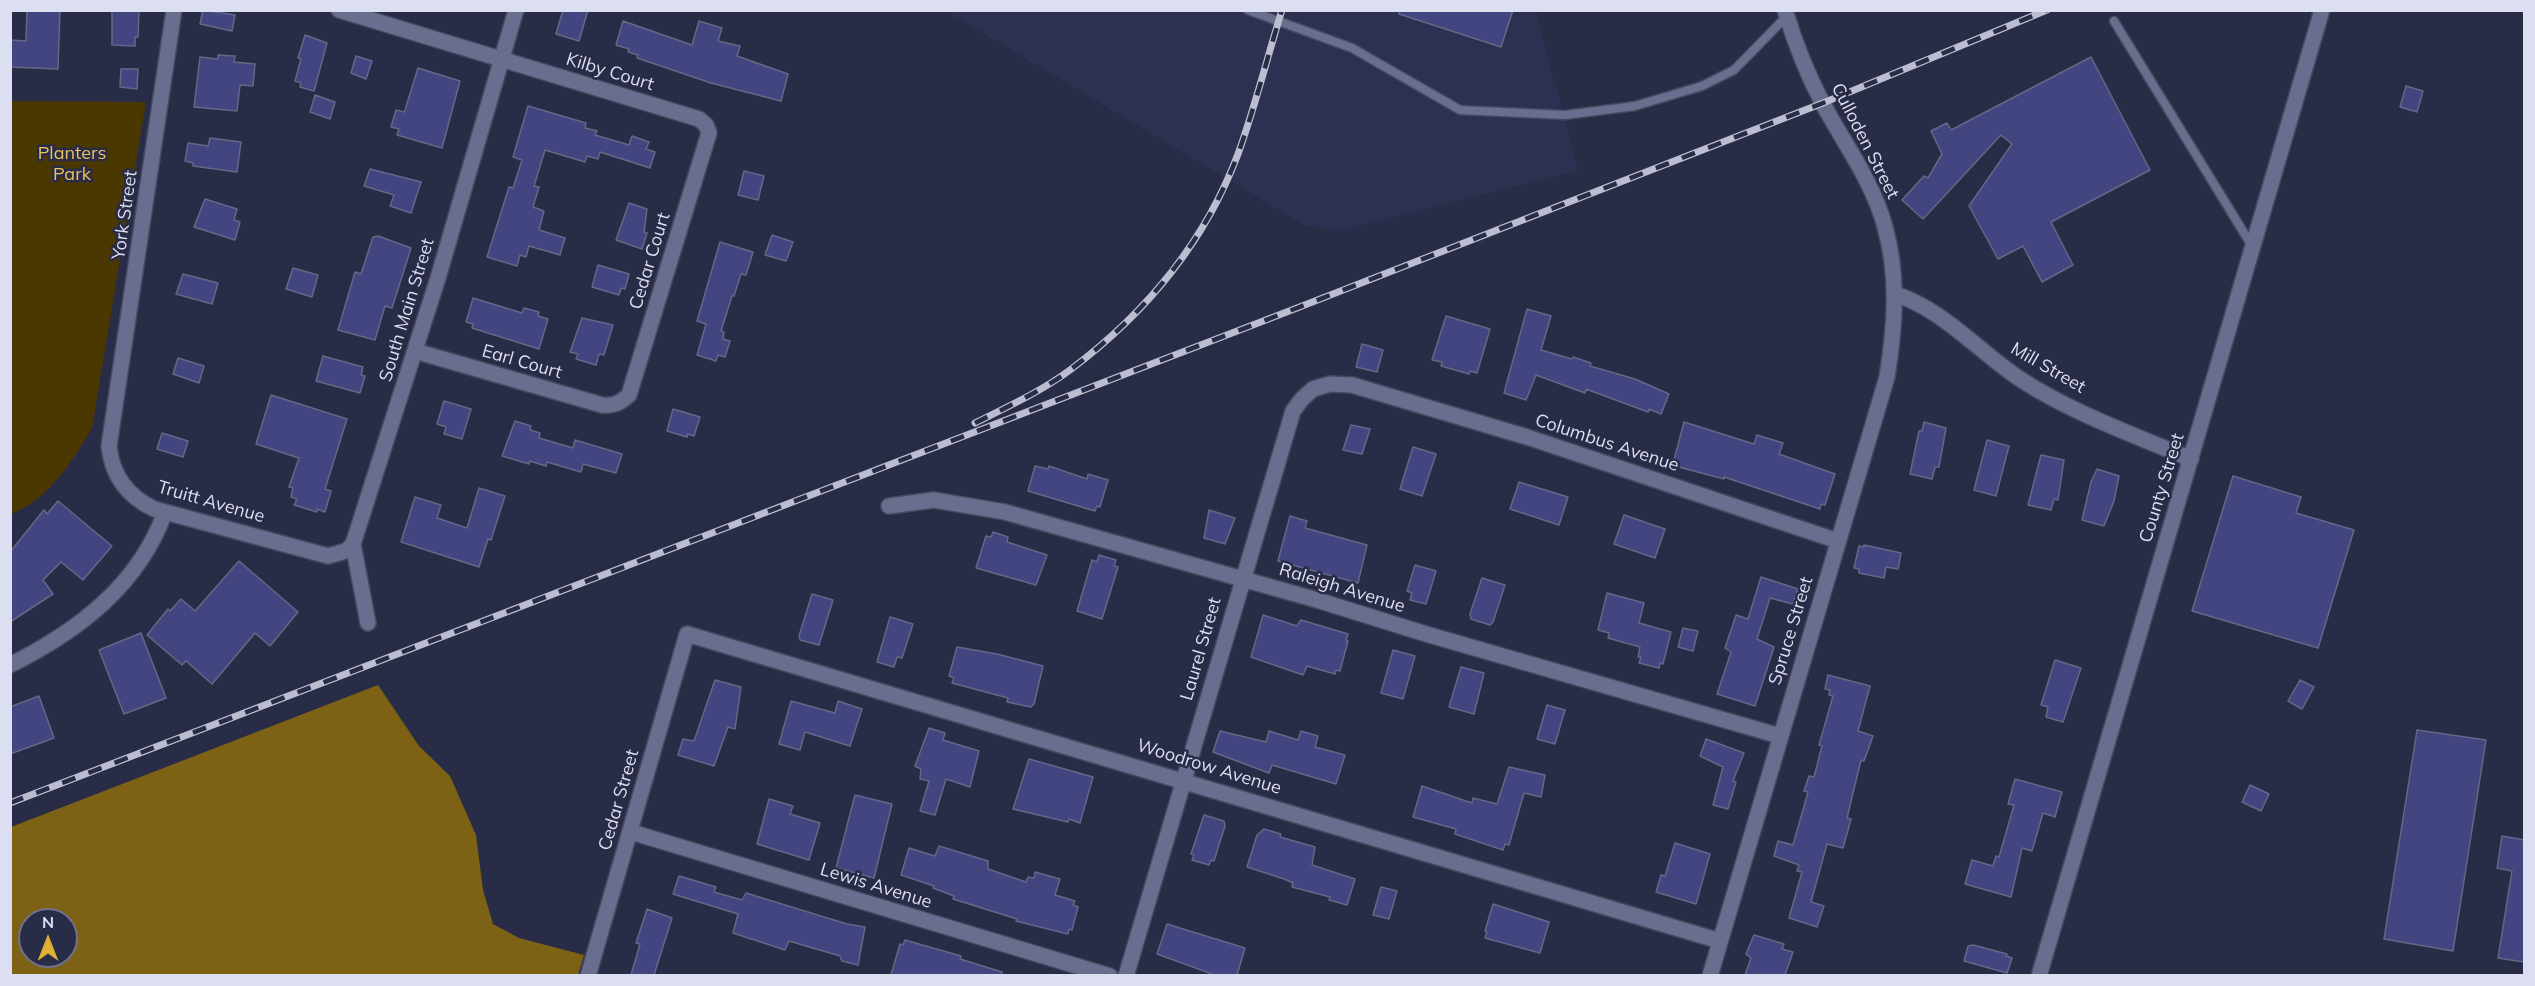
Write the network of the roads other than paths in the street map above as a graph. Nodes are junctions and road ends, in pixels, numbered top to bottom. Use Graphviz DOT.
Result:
graph roads {
  1 [pos="174,10"];
  2 [pos="339,10"];
  3 [pos="516,10"];
  4 [pos="1248,10"];
  5 [pos="2322,10"];
  6 [pos="1786,13"];
  7 [pos="2114,21"];
  8 [pos="501,59"];
  9 [pos="706,125"];
  10 [pos="2253,247"];
  11 [pos="1895,294"];
  12 [pos="415,351"];
  13 [pos="1363,388"];
  14 [pos="618,404"];
  15 [pos="113,424"];
  16 [pos="2191,459"];
  17 [pos="889,506"];
  18 [pos="165,512"];
  19 [pos="1838,541"];
  20 [pos="353,544"];
  21 [pos="1242,579"];
  22 [pos="368,622"];
  23 [pos="687,634"];
  24 [pos="10,665"];
  25 [pos="1780,736"];
  26 [pos="1184,780"];
  27 [pos="631,832"];
  28 [pos="1720,941"];
  29 [pos="588,975"];
  30 [pos="1110,975"];
  31 [pos="1126,975"];
  32 [pos="1710,975"];
  33 [pos="2039,975"];
  1 -- 15 [label="street, York Street"];
  2 -- 8 [label="street, Kilby Court"];
  3 -- 8 [label="street, South Main Street"];
  4 -- 6 [label="lane"];
  5 -- 10 [label="street, County Street"];
  6 -- 11 [label="street, Culloden Street"];
  7 -- 10 [label="lane"];
  8 -- 9 [label="street, Kilby Court"];
  8 -- 12 [label="street, South Main Street"];
  9 -- 14 [label="street, Cedar Court"];
  10 -- 16 [label="street, County Street"];
  11 -- 16 [label="street, Mill Street"];
  11 -- 19 [label="street, Spruce Street"];
  12 -- 14 [label="street, Earl Court"];
  12 -- 20 [label="street, South Main Street"];
  13 -- 19 [label="street, Columbus Avenue"];
  13 -- 21 [label="street, Laurel Street"];
  15 -- 18 [label="street, Truitt Avenue"];
  16 -- 33 [label="street, County Street"];
  17 -- 21 [label="street, Raleigh Avenue"];
  18 -- 20 [label="street, Truitt Avenue"];
  18 -- 24 [label="street"];
  19 -- 25 [label="street, Spruce Street"];
  20 -- 22 [label="street, South Main Street"];
  21 -- 25 [label="street, Raleigh Avenue"];
  21 -- 26 [label="street, Laurel Street"];
  23 -- 26 [label="street, Woodrow Avenue"];
  23 -- 27 [label="street, Cedar Street"];
  25 -- 28 [label="street, Spruce Street"];
  26 -- 28 [label="street, Woodrow Avenue"];
  26 -- 31 [label="street, Laurel Street"];
  27 -- 29 [label="street, Cedar Street"];
  27 -- 30 [label="street, Lewis Avenue"];
  28 -- 32 [label="street, Spruce Street"];
}
